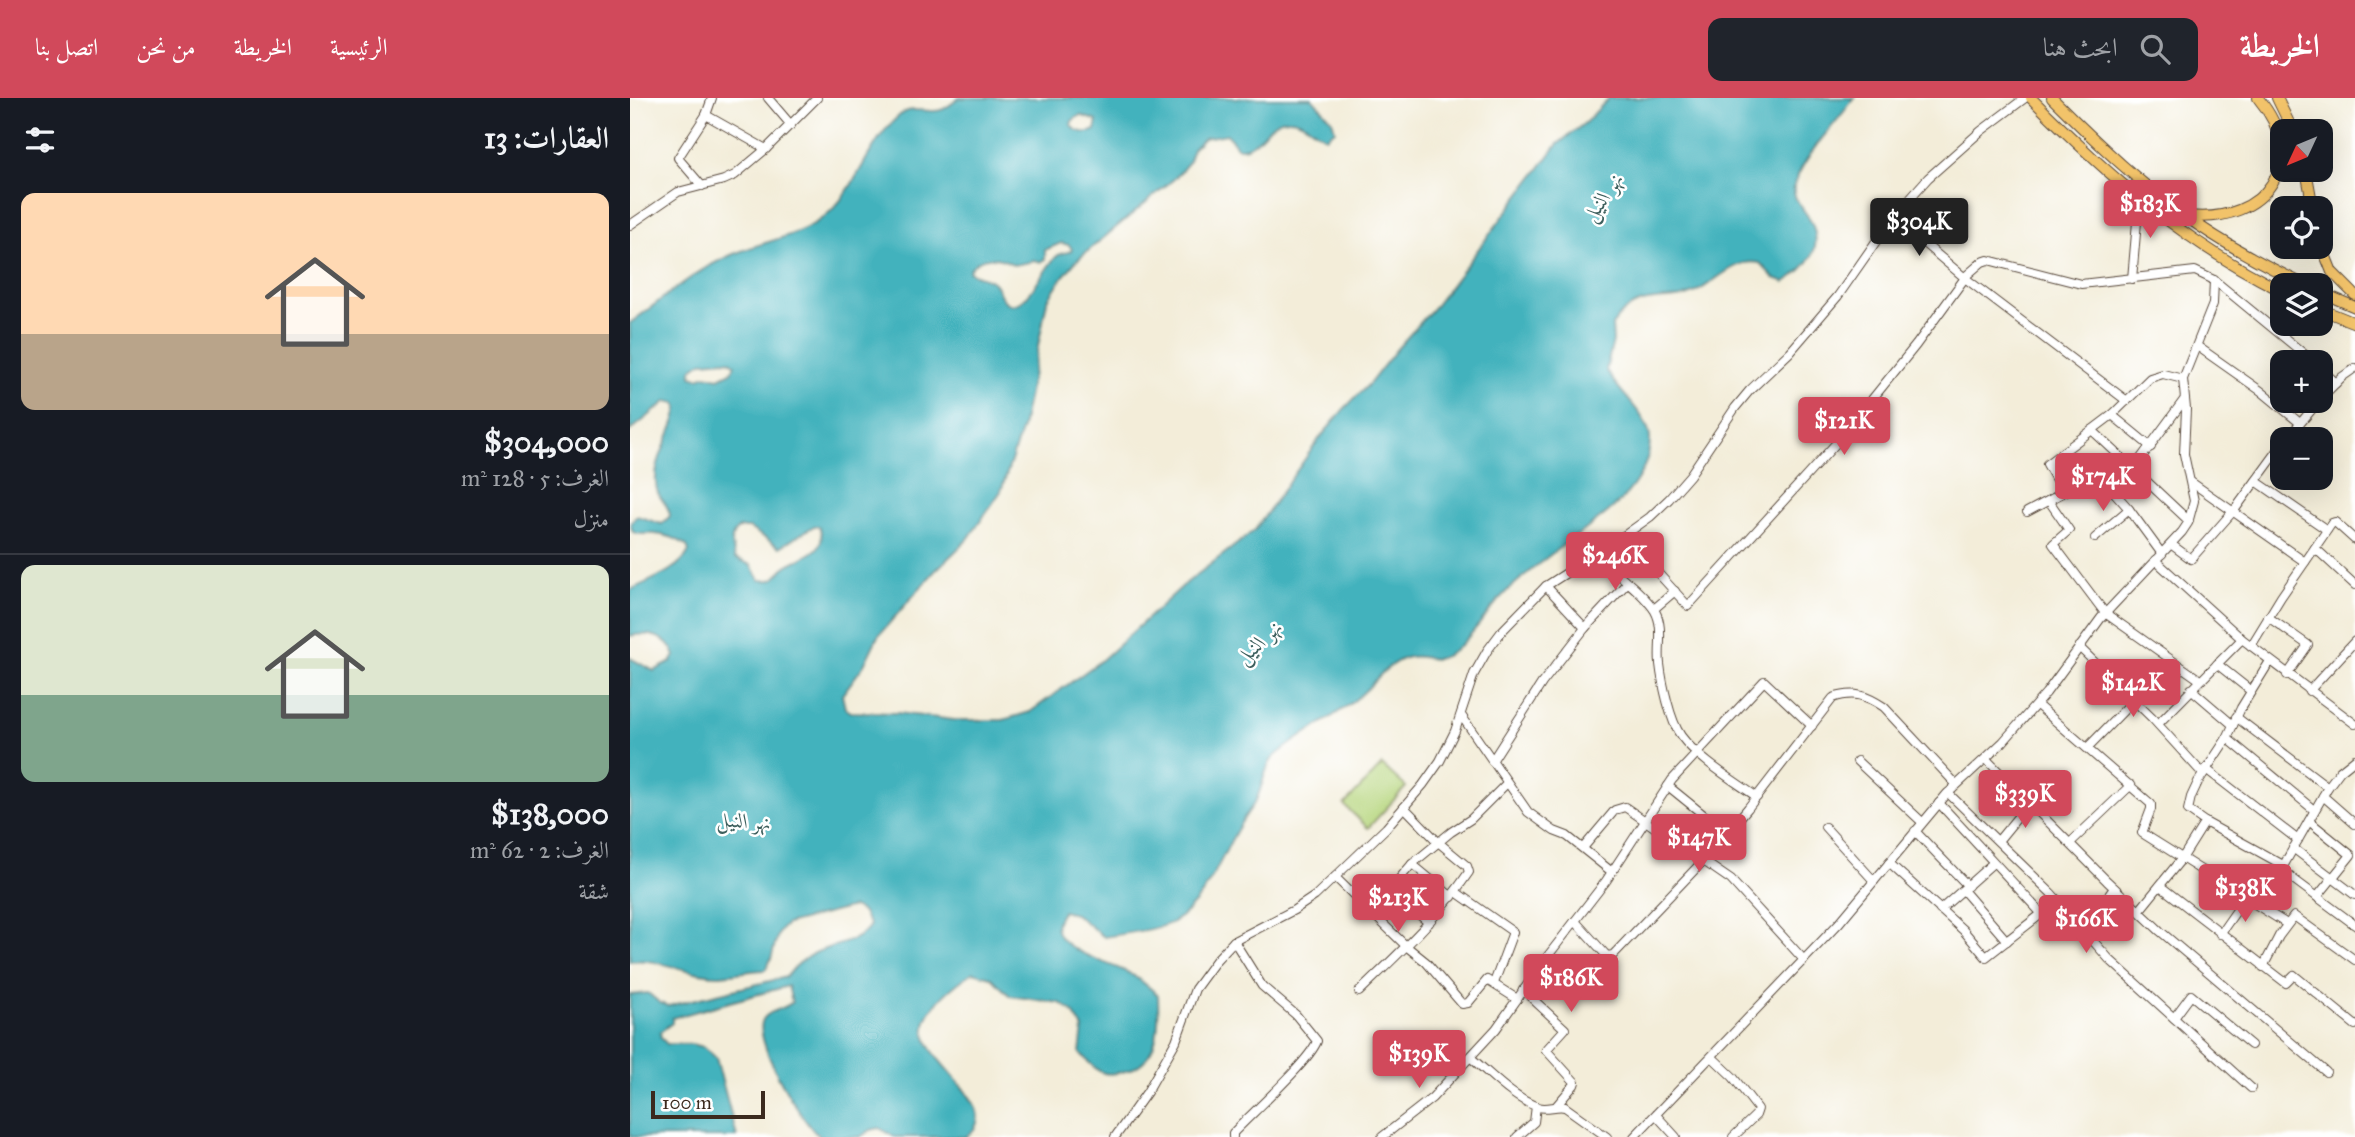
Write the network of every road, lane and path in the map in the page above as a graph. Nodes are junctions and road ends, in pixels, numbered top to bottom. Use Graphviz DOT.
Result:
graph roads {
  1 [pos="712,98"];
  2 [pos="768,98"];
  3 [pos="2025,98"];
  4 [pos="2052,98"];
  5 [pos="2258,98"];
  6 [pos="2277,98"];
  7 [pos="811,100"];
  8 [pos="2034,101"];
  9 [pos="705,115"];
  10 [pos="2287,119"];
  11 [pos="791,125"];
  12 [pos="766,149"];
  13 [pos="702,186"];
  14 [pos="2138,199"];
  15 [pos="1893,216"];
  16 [pos="2187,216"];
  17 [pos="630,225"];
  18 [pos="2327,259"];
  19 [pos="2283,273"];
  20 [pos="1965,278"];
  21 [pos="2132,279"];
  22 [pos="2214,280"];
  23 [pos="2270,284"];
  24 [pos="2355,295"];
  25 [pos="2333,298"];
  26 [pos="2355,307"];
  27 [pos="2333,314"];
  28 [pos="2355,323"];
  29 [pos="2197,345"];
  30 [pos="2299,350"];
  31 [pos="2355,368"];
  32 [pos="2183,379"];
  33 [pos="2333,380"];
  34 [pos="2336,383"];
  35 [pos="2333,386"];
  36 [pos="2185,400"];
  37 [pos="2127,401"];
  38 [pos="2309,413"];
  39 [pos="2112,415"];
  40 [pos="2300,423"];
  41 [pos="2297,427"];
  42 [pos="2092,430"];
  43 [pos="2151,447"];
  44 [pos="2270,462"];
  45 [pos="2133,469"];
  46 [pos="2256,481"];
  47 [pos="2191,482"];
  48 [pos="2063,492"];
  49 [pos="2049,501"];
  50 [pos="2129,509"];
  51 [pos="2027,512"];
  52 [pos="2233,512"];
  53 [pos="2189,521"];
  54 [pos="2327,530"];
  55 [pos="1624,536"];
  56 [pos="2095,538"];
  57 [pos="2355,540"];
  58 [pos="2172,545"];
  59 [pos="2315,548"];
  60 [pos="1596,555"];
  61 [pos="2159,557"];
  62 [pos="2305,562"];
  63 [pos="1627,583"];
  64 [pos="1546,586"];
  65 [pos="2355,586"];
  66 [pos="1675,592"];
  67 [pos="1654,610"];
  68 [pos="2105,613"];
  69 [pos="2268,617"];
  70 [pos="1586,628"];
  71 [pos="2242,639"];
  72 [pos="2354,644"];
  73 [pos="2079,646"];
  74 [pos="2251,646"];
  75 [pos="2270,661"];
  76 [pos="2217,664"];
  77 [pos="2287,675"];
  78 [pos="2200,680"];
  79 [pos="2191,689"];
  80 [pos="2251,691"];
  81 [pos="2309,691"];
  82 [pos="2134,700"];
  83 [pos="2037,705"];
  84 [pos="1461,715"];
  85 [pos="2235,721"];
  86 [pos="2158,724"];
  87 [pos="2355,724"];
  88 [pos="1812,726"];
  89 [pos="2227,738"];
  90 [pos="2088,747"];
  91 [pos="1698,752"];
  92 [pos="1986,759"];
  93 [pos="2355,759"];
  94 [pos="1492,761"];
  95 [pos="1857,761"];
  96 [pos="2205,771"];
  97 [pos="1507,783"];
  98 [pos="1956,784"];
  99 [pos="2131,785"];
  100 [pos="1668,786"];
  101 [pos="2328,787"];
  102 [pos="1948,793"];
  103 [pos="2323,796"];
  104 [pos="1757,797"];
  105 [pos="2030,802"];
  106 [pos="1939,803"];
  107 [pos="1404,807"];
  108 [pos="2314,810"];
  109 [pos="1646,821"];
  110 [pos="2309,821"];
  111 [pos="1923,822"];
  112 [pos="2205,822"];
  113 [pos="2355,824"];
  114 [pos="1825,827"];
  115 [pos="1915,831"];
  116 [pos="1726,833"];
  117 [pos="1998,841"];
  118 [pos="1438,842"];
  119 [pos="2070,844"];
  120 [pos="2296,844"];
  121 [pos="1583,848"];
  122 [pos="2183,857"];
  123 [pos="1704,860"];
  124 [pos="1889,863"];
  125 [pos="1993,863"];
  126 [pos="1412,864"];
  127 [pos="2283,865"];
  128 [pos="1612,872"];
  129 [pos="1335,877"];
  130 [pos="2332,878"];
  131 [pos="1874,881"];
  132 [pos="2160,886"];
  133 [pos="1965,888"];
  134 [pos="2114,888"];
  135 [pos="1390,890"];
  136 [pos="1454,894"];
  137 [pos="2355,895"];
  138 [pos="2246,897"];
  139 [pos="2317,897"];
  140 [pos="2058,901"];
  141 [pos="1940,910"];
  142 [pos="2139,911"];
  143 [pos="1371,912"];
  144 [pos="2042,914"];
  145 [pos="1575,921"];
  146 [pos="1429,923"];
  147 [pos="2287,924"];
  148 [pos="2355,925"];
  149 [pos="2083,931"];
  150 [pos="2220,934"];
  151 [pos="1234,941"];
  152 [pos="2007,941"];
  153 [pos="1406,946"];
  154 [pos="1804,960"];
  155 [pos="2355,960"];
  156 [pos="2263,967"];
  157 [pos="1494,983"];
  158 [pos="1523,990"];
  159 [pos="1359,992"];
  160 [pos="1517,999"];
  161 [pos="2174,1018"];
  162 [pos="2355,1025"];
  163 [pos="2251,1045"];
  164 [pos="1712,1057"];
  165 [pos="1471,1058"];
  166 [pos="2326,1072"];
  167 [pos="2251,1088"];
  168 [pos="1557,1105"];
  169 [pos="1536,1106"];
  170 [pos="1656,1115"];
  171 [pos="1115,1137"];
  172 [pos="1233,1137"];
  173 [pos="1382,1137"];
  174 [pos="1517,1137"];
  175 [pos="1608,1137"];
  176 [pos="1634,1137"];
  177 [pos="1676,1137"];
  178 [pos="1733,1137"];
  1 -- 9 [label="street"];
  2 -- 11 [label="street"];
  3 -- 15 [label="street"];
  4 -- 16 [label="main road"];
  5 -- 16 [label="main road"];
  6 -- 10 [label="main road"];
  7 -- 11 [label="street"];
  8 -- 14 [label="main road"];
  9 -- 12 [label="street"];
  9 -- 13 [label="street"];
  11 -- 12 [label="street"];
  12 -- 13 [label="street"];
  13 -- 17 [label="street"];
  14 -- 21 [label="street"];
  14 -- 23 [label="main road"];
  15 -- 20 [label="street"];
  15 -- 55 [label="street"];
  16 -- 19 [label="main road"];
  18 -- 24 [label="main road"];
  20 -- 21 [label="street"];
  20 -- 37 [label="street"];
  20 -- 66 [label="street"];
  21 -- 22 [label="street"];
  22 -- 29 [label="street"];
  22 -- 30 [label="street"];
  25 -- 26 [label="main road"];
  27 -- 28 [label="main road"];
  29 -- 32 [label="street"];
  29 -- 40 [label="street"];
  31 -- 34 [label="street"];
  32 -- 36 [label="street"];
  32 -- 37 [label="street"];
  33 -- 34 [label="street"];
  34 -- 35 [label="street"];
  36 -- 43 [label="street"];
  36 -- 47 [label="street"];
  37 -- 39 [label="street"];
  38 -- 40 [label="street"];
  39 -- 42 [label="street"];
  39 -- 43 [label="street"];
  40 -- 41 [label="street"];
  42 -- 45 [label="street"];
  42 -- 48 [label="street"];
  43 -- 45 [label="street"];
  44 -- 46 [label="street"];
  45 -- 53 [label="street"];
  46 -- 52 [label="street"];
  46 -- 54 [label="street"];
  47 -- 52 [label="street"];
  47 -- 53 [label="street"];
  48 -- 49 [label="street"];
  48 -- 50 [label="street"];
  49 -- 51 [label="street"];
  49 -- 68 [label="street"];
  50 -- 56 [label="street"];
  50 -- 61 [label="street"];
  52 -- 58 [label="street"];
  52 -- 62 [label="street"];
  53 -- 58 [label="street"];
  54 -- 57 [label="street"];
  54 -- 59 [label="street"];
  55 -- 60 [label="street"];
  55 -- 66 [label="street"];
  58 -- 61 [label="street"];
  59 -- 62 [label="street"];
  59 -- 65 [label="street"];
  60 -- 63 [label="street"];
  60 -- 64 [label="street"];
  61 -- 68 [label="street"];
  61 -- 71 [label="street"];
  62 -- 69 [label="street"];
  63 -- 67 [label="street"];
  63 -- 70 [label="street"];
  64 -- 70 [label="street"];
  64 -- 84 [label="street"];
  66 -- 67 [label="street"];
  67 -- 91 [label="street"];
  68 -- 73 [label="street"];
  68 -- 78 [label="street"];
  69 -- 74 [label="street"];
  69 -- 77 [label="street"];
  70 -- 94 [label="street"];
  71 -- 74 [label="street"];
  71 -- 76 [label="street"];
  72 -- 81 [label="street"];
  73 -- 82 [label="street"];
  73 -- 83 [label="street"];
  74 -- 75 [label="street"];
  75 -- 77 [label="street"];
  75 -- 80 [label="street"];
  76 -- 78 [label="street"];
  76 -- 80 [label="street"];
  77 -- 81 [label="street"];
  78 -- 79 [label="street"];
  79 -- 85 [label="street"];
  79 -- 86 [label="street"];
  80 -- 85 [label="street"];
  81 -- 87 [label="street"];
  82 -- 86 [label="street"];
  82 -- 90 [label="street"];
  83 -- 90 [label="street"];
  83 -- 92 [label="street"];
  84 -- 94 [label="street"];
  84 -- 107 [label="street"];
  85 -- 89 [label="street"];
  85 -- 101 [label="street"];
  86 -- 96 [label="street"];
  88 -- 91 [label="street"];
  88 -- 98 [label="street"];
  88 -- 104 [label="street"];
  89 -- 96 [label="street"];
  89 -- 108 [label="street"];
  90 -- 99 [label="street"];
  91 -- 100 [label="street"];
  91 -- 104 [label="street"];
  92 -- 98 [label="street"];
  92 -- 105 [label="street"];
  93 -- 101 [label="street"];
  94 -- 97 [label="street"];
  95 -- 111 [label="street"];
  96 -- 112 [label="street"];
  96 -- 120 [label="street"];
  97 -- 118 [label="street"];
  97 -- 121 [label="street"];
  98 -- 102 [label="street"];
  99 -- 119 [label="street"];
  99 -- 122 [label="street"];
  100 -- 109 [label="street"];
  100 -- 116 [label="street"];
  101 -- 103 [label="street"];
  102 -- 106 [label="street"];
  102 -- 117 [label="street"];
  103 -- 108 [label="street"];
  103 -- 113 [label="street"];
  104 -- 116 [label="street"];
  105 -- 117 [label="street"];
  105 -- 119 [label="street"];
  106 -- 111 [label="street"];
  106 -- 125 [label="street"];
  107 -- 118 [label="street"];
  107 -- 129 [label="street"];
  108 -- 110 [label="street"];
  109 -- 121 [label="street"];
  109 -- 123 [label="street"];
  109 -- 128 [label="street"];
  110 -- 120 [label="street"];
  110 -- 130 [label="street"];
  111 -- 115 [label="street"];
  112 -- 122 [label="street"];
  112 -- 127 [label="street"];
  114 -- 131 [label="street"];
  115 -- 124 [label="street"];
  115 -- 133 [label="street"];
  116 -- 123 [label="street"];
  117 -- 140 [label="street"];
  118 -- 126 [label="street"];
  118 -- 136 [label="street"];
  119 -- 134 [label="street"];
  120 -- 127 [label="street"];
  120 -- 130 [label="street"];
  121 -- 128 [label="street"];
  122 -- 132 [label="street"];
  122 -- 138 [label="street"];
  123 -- 145 [label="street"];
  123 -- 154 [label="street"];
  124 -- 131 [label="street"];
  124 -- 141 [label="street"];
  125 -- 133 [label="street"];
  125 -- 144 [label="street"];
  126 -- 135 [label="street"];
  126 -- 136 [label="street"];
  127 -- 139 [label="street"];
  128 -- 145 [label="street"];
  129 -- 143 [label="street"];
  129 -- 151 [label="street"];
  130 -- 137 [label="street"];
  130 -- 139 [label="street"];
  131 -- 154 [label="street"];
  132 -- 142 [label="street"];
  132 -- 150 [label="street"];
  133 -- 141 [label="street"];
  133 -- 152 [label="street"];
  134 -- 142 [label="street"];
  134 -- 149 [label="street"];
  135 -- 143 [label="street"];
  135 -- 146 [label="street"];
  136 -- 146 [label="street"];
  136 -- 157 [label="street"];
  138 -- 147 [label="street"];
  138 -- 150 [label="street"];
  139 -- 148 [label="street"];
  140 -- 144 [label="street"];
  140 -- 149 [label="street"];
  141 -- 152 [label="street"];
  142 -- 166 [label="street"];
  143 -- 153 [label="street"];
  144 -- 152 [label="street"];
  145 -- 158 [label="street"];
  146 -- 153 [label="street"];
  147 -- 155 [label="street"];
  147 -- 156 [label="street"];
  149 -- 161 [label="street"];
  150 -- 156 [label="street"];
  151 -- 171 [label="street"];
  151 -- 172 [label="street"];
  153 -- 157 [label="street"];
  153 -- 159 [label="street"];
  154 -- 164 [label="street"];
  156 -- 162 [label="street"];
  157 -- 160 [label="street"];
  158 -- 160 [label="street"];
  158 -- 168 [label="street"];
  160 -- 165 [label="street"];
  161 -- 163 [label="street"];
  161 -- 167 [label="street"];
  164 -- 170 [label="street"];
  164 -- 178 [label="street"];
  165 -- 169 [label="street"];
  165 -- 173 [label="street"];
  168 -- 169 [label="street"];
  168 -- 175 [label="street"];
  169 -- 174 [label="street"];
  170 -- 176 [label="street"];
  170 -- 177 [label="street"];
}
